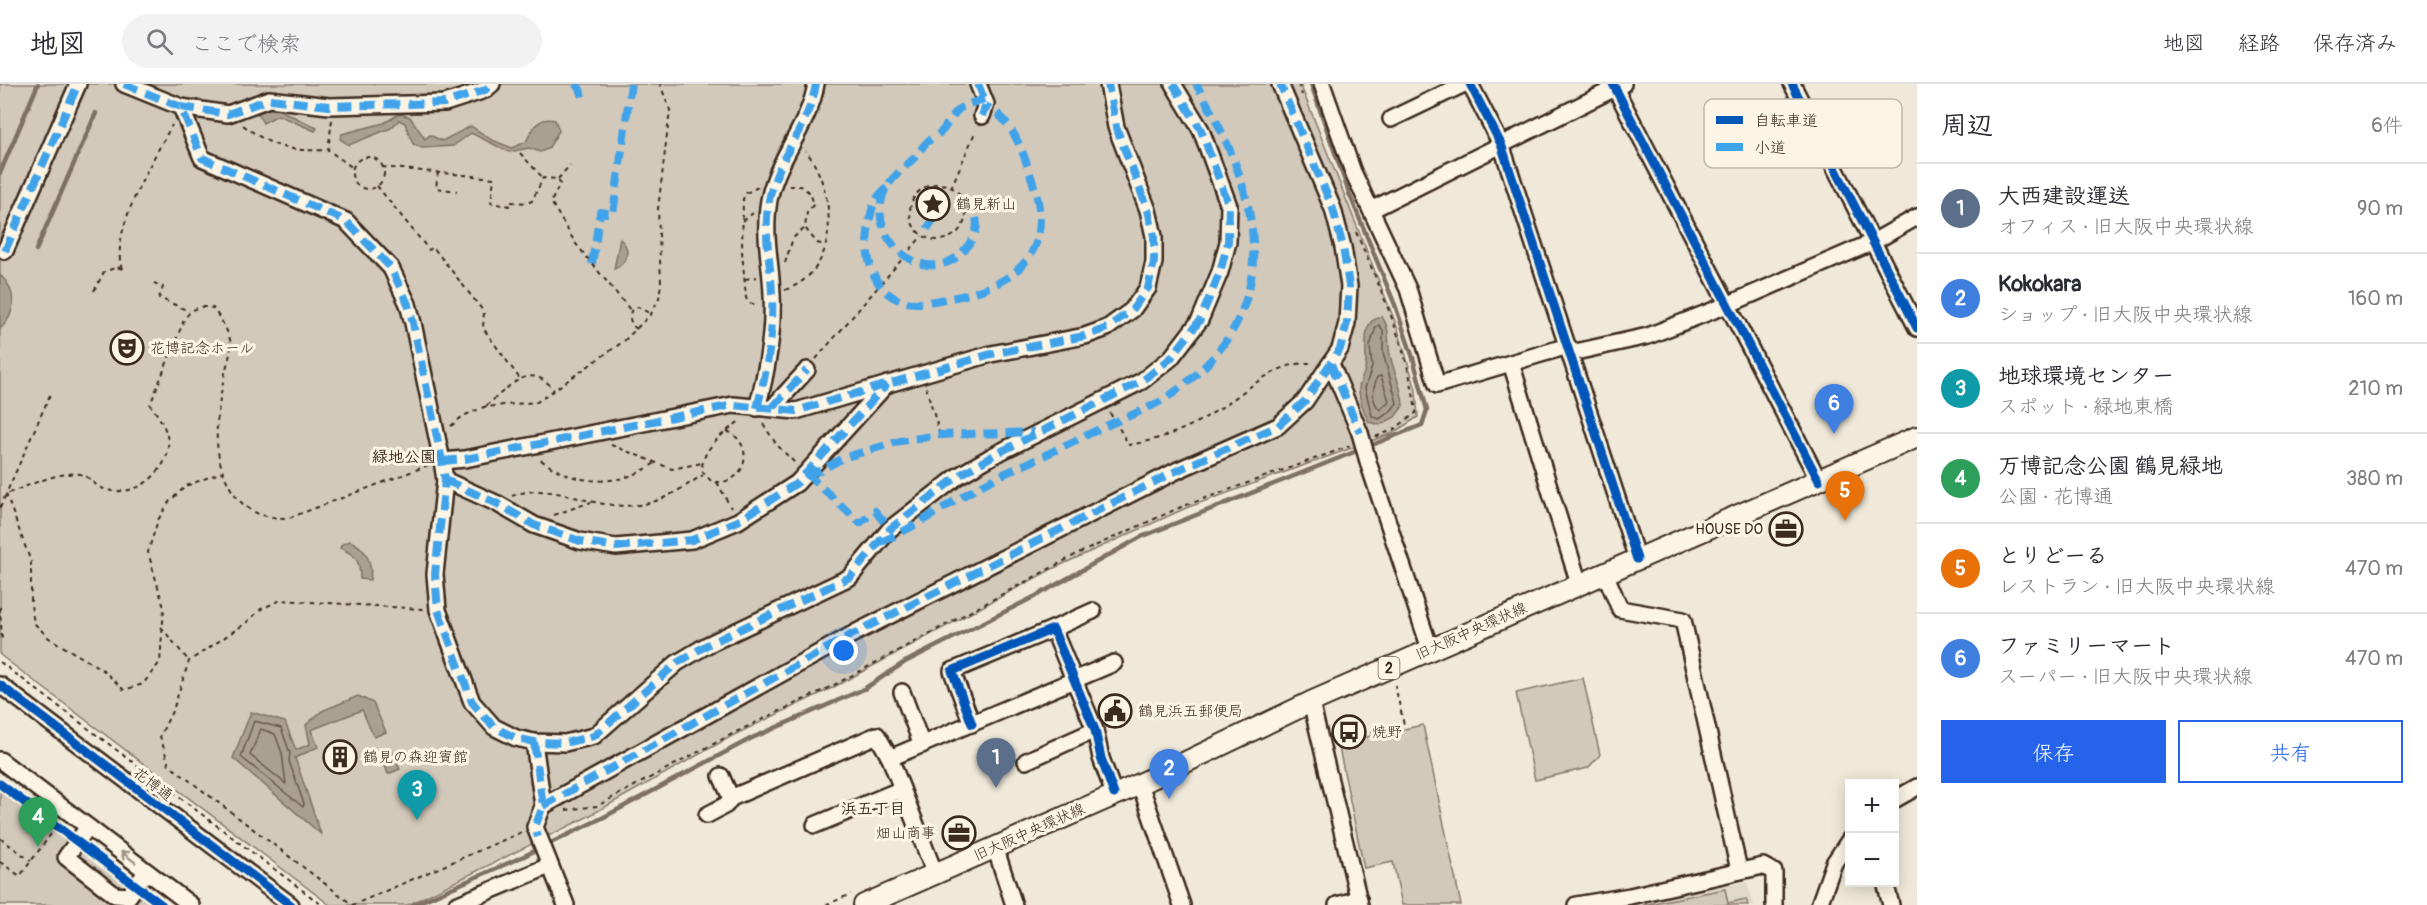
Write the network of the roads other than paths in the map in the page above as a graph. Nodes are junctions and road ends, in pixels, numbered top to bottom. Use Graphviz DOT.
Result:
graph roads {
  1 [pos="78,84"];
  2 [pos="124,84"];
  3 [pos="492,84"];
  4 [pos="816,84"];
  5 [pos="978,84"];
  6 [pos="1108,84"];
  7 [pos="1173,84"];
  8 [pos="1280,84"];
  9 [pos="1322,84"];
  10 [pos="1464,84"];
  11 [pos="1470,84"];
  12 [pos="1792,84"];
  13 [pos="1617,85"];
  14 [pos="1800,99"];
  15 [pos="181,107"];
  16 [pos="982,116"];
  17 [pos="1392,119"];
  18 [pos="1501,144"];
  19 [pos="1835,168"];
  20 [pos="1371,210"];
  21 [pos="1917,217"];
  22 [pos="1873,242"];
  23 [pos="5,252"];
  24 [pos="1727,305"];
  25 [pos="1917,328"];
  26 [pos="1569,350"];
  27 [pos="1511,363"];
  28 [pos="1331,364"];
  29 [pos="807,370"];
  30 [pos="889,382"];
  31 [pos="765,407"];
  32 [pos="1917,437"];
  33 [pos="442,461"];
  34 [pos="445,480"];
  35 [pos="1819,481"];
  36 [pos="1636,559"];
  37 [pos="1605,573"];
  38 [pos="1579,584"];
  39 [pos="1093,611"];
  40 [pos="1053,629"];
  41 [pos="1430,649"];
  42 [pos="1114,663"];
  43 [pos="1073,680"];
  44 [pos="0,685"];
  45 [pos="902,692"];
  46 [pos="1311,702"];
  47 [pos="972,724"];
  48 [pos="1095,730"];
  49 [pos="534,742"];
  50 [pos="922,745"];
  51 [pos="890,758"];
  52 [pos="0,760"];
  53 [pos="1026,761"];
  54 [pos="721,776"];
  55 [pos="1140,784"];
  56 [pos="1917,787"];
  57 [pos="902,789"];
  58 [pos="1114,794"];
  59 [pos="731,798"];
  60 [pos="1899,798"];
  61 [pos="543,806"];
  62 [pos="707,815"];
  63 [pos="815,825"];
  64 [pos="88,827"];
  65 [pos="1845,846"];
  66 [pos="995,847"];
  67 [pos="548,862"];
  68 [pos="1739,870"];
  69 [pos="146,872"];
  70 [pos="935,874"];
  71 [pos="1886,887"];
  72 [pos="1359,902"];
  73 [pos="191,905"];
  74 [pos="291,905"];
  75 [pos="456,905"];
  76 [pos="566,905"];
  77 [pos="864,905"];
  78 [pos="1014,905"];
  79 [pos="1182,905"];
  80 [pos="1337,905"];
  81 [pos="1576,905"];
  82 [pos="1774,905"];
  83 [pos="1819,905"];
  84 [pos="1891,905"];
  1 -- 23 [label="street"];
  2 -- 15 [label="street"];
  3 -- 15 [label="street"];
  4 -- 31 [label="street"];
  5 -- 16 [label="street"];
  6 -- 30 [label="street"];
  7 -- 49 [label="street"];
  8 -- 28 [label="street"];
  9 -- 20 [label="street"];
  10 -- 17 [label="street"];
  11 -- 18 [label="street"];
  12 -- 14 [label="street"];
  13 -- 18 [label="street"];
  13 -- 24 [label="street"];
  15 -- 33 [label="street"];
  18 -- 20 [label="street"];
  18 -- 26 [label="street"];
  19 -- 22 [label="street"];
  20 -- 27 [label="street"];
  21 -- 22 [label="street"];
  22 -- 24 [label="street"];
  22 -- 25 [label="street"];
  24 -- 26 [label="street"];
  24 -- 35 [label="street"];
  26 -- 27 [label="street"];
  26 -- 36 [label="street"];
  27 -- 38 [label="street"];
  28 -- 41 [label="street, bridge"];
  28 -- 61 [label="street"];
  29 -- 31 [label="street"];
  30 -- 31 [label="street"];
  30 -- 34 [label="street"];
  31 -- 33 [label="street"];
  32 -- 35 [label="main road, 旧大阪中央環状線 / 2"];
  33 -- 34 [label="street"];
  34 -- 49 [label="street"];
  35 -- 36 [label="main road, 旧大阪中央環状線 / 2"];
  36 -- 37 [label="main road, 旧大阪中央環状線 / 2"];
  37 -- 38 [label="main road, 旧大阪中央環状線 / 2"];
  37 -- 68 [label="street"];
  38 -- 41 [label="main road, 旧大阪中央環状線 / 2"];
  39 -- 40 [label="street"];
  40 -- 43 [label="street"];
  40 -- 47 [label="street"];
  41 -- 46 [label="main road, 旧大阪中央環状線 / 2"];
  42 -- 43 [label="street"];
  43 -- 47 [label="street"];
  43 -- 48 [label="street"];
  44 -- 74 [label="street, 花博通"];
  45 -- 50 [label="street"];
  46 -- 55 [label="main road, 旧大阪中央環状線 / 2"];
  46 -- 72 [label="street"];
  47 -- 50 [label="street"];
  48 -- 53 [label="street"];
  48 -- 58 [label="street"];
  49 -- 61 [label="street"];
  50 -- 51 [label="street"];
  51 -- 57 [label="street"];
  51 -- 59 [label="street"];
  52 -- 64 [label="street"];
  54 -- 59 [label="street"];
  55 -- 58 [label="main road, 旧大阪中央環状線 / 2"];
  55 -- 79 [label="street"];
  56 -- 60 [label="street"];
  57 -- 63 [label="street"];
  57 -- 70 [label="street"];
  58 -- 66 [label="main road, 旧大阪中央環状線 / 2"];
  59 -- 62 [label="street"];
  61 -- 67 [label="street"];
  69 -- 64 [label="street, one-way"];
  64 -- 69 [label="street"];
  65 -- 83 [label="street"];
  66 -- 70 [label="main road, 旧大阪中央環状線 / 2"];
  66 -- 78 [label="street"];
  67 -- 75 [label="street"];
  67 -- 76 [label="street"];
  68 -- 81 [label="street"];
  68 -- 82 [label="street"];
  69 -- 73 [label="street"];
  70 -- 77 [label="main road, 旧大阪中央環状線 / 2"];
  71 -- 84 [label="street"];
  72 -- 80 [label="street"];
}
